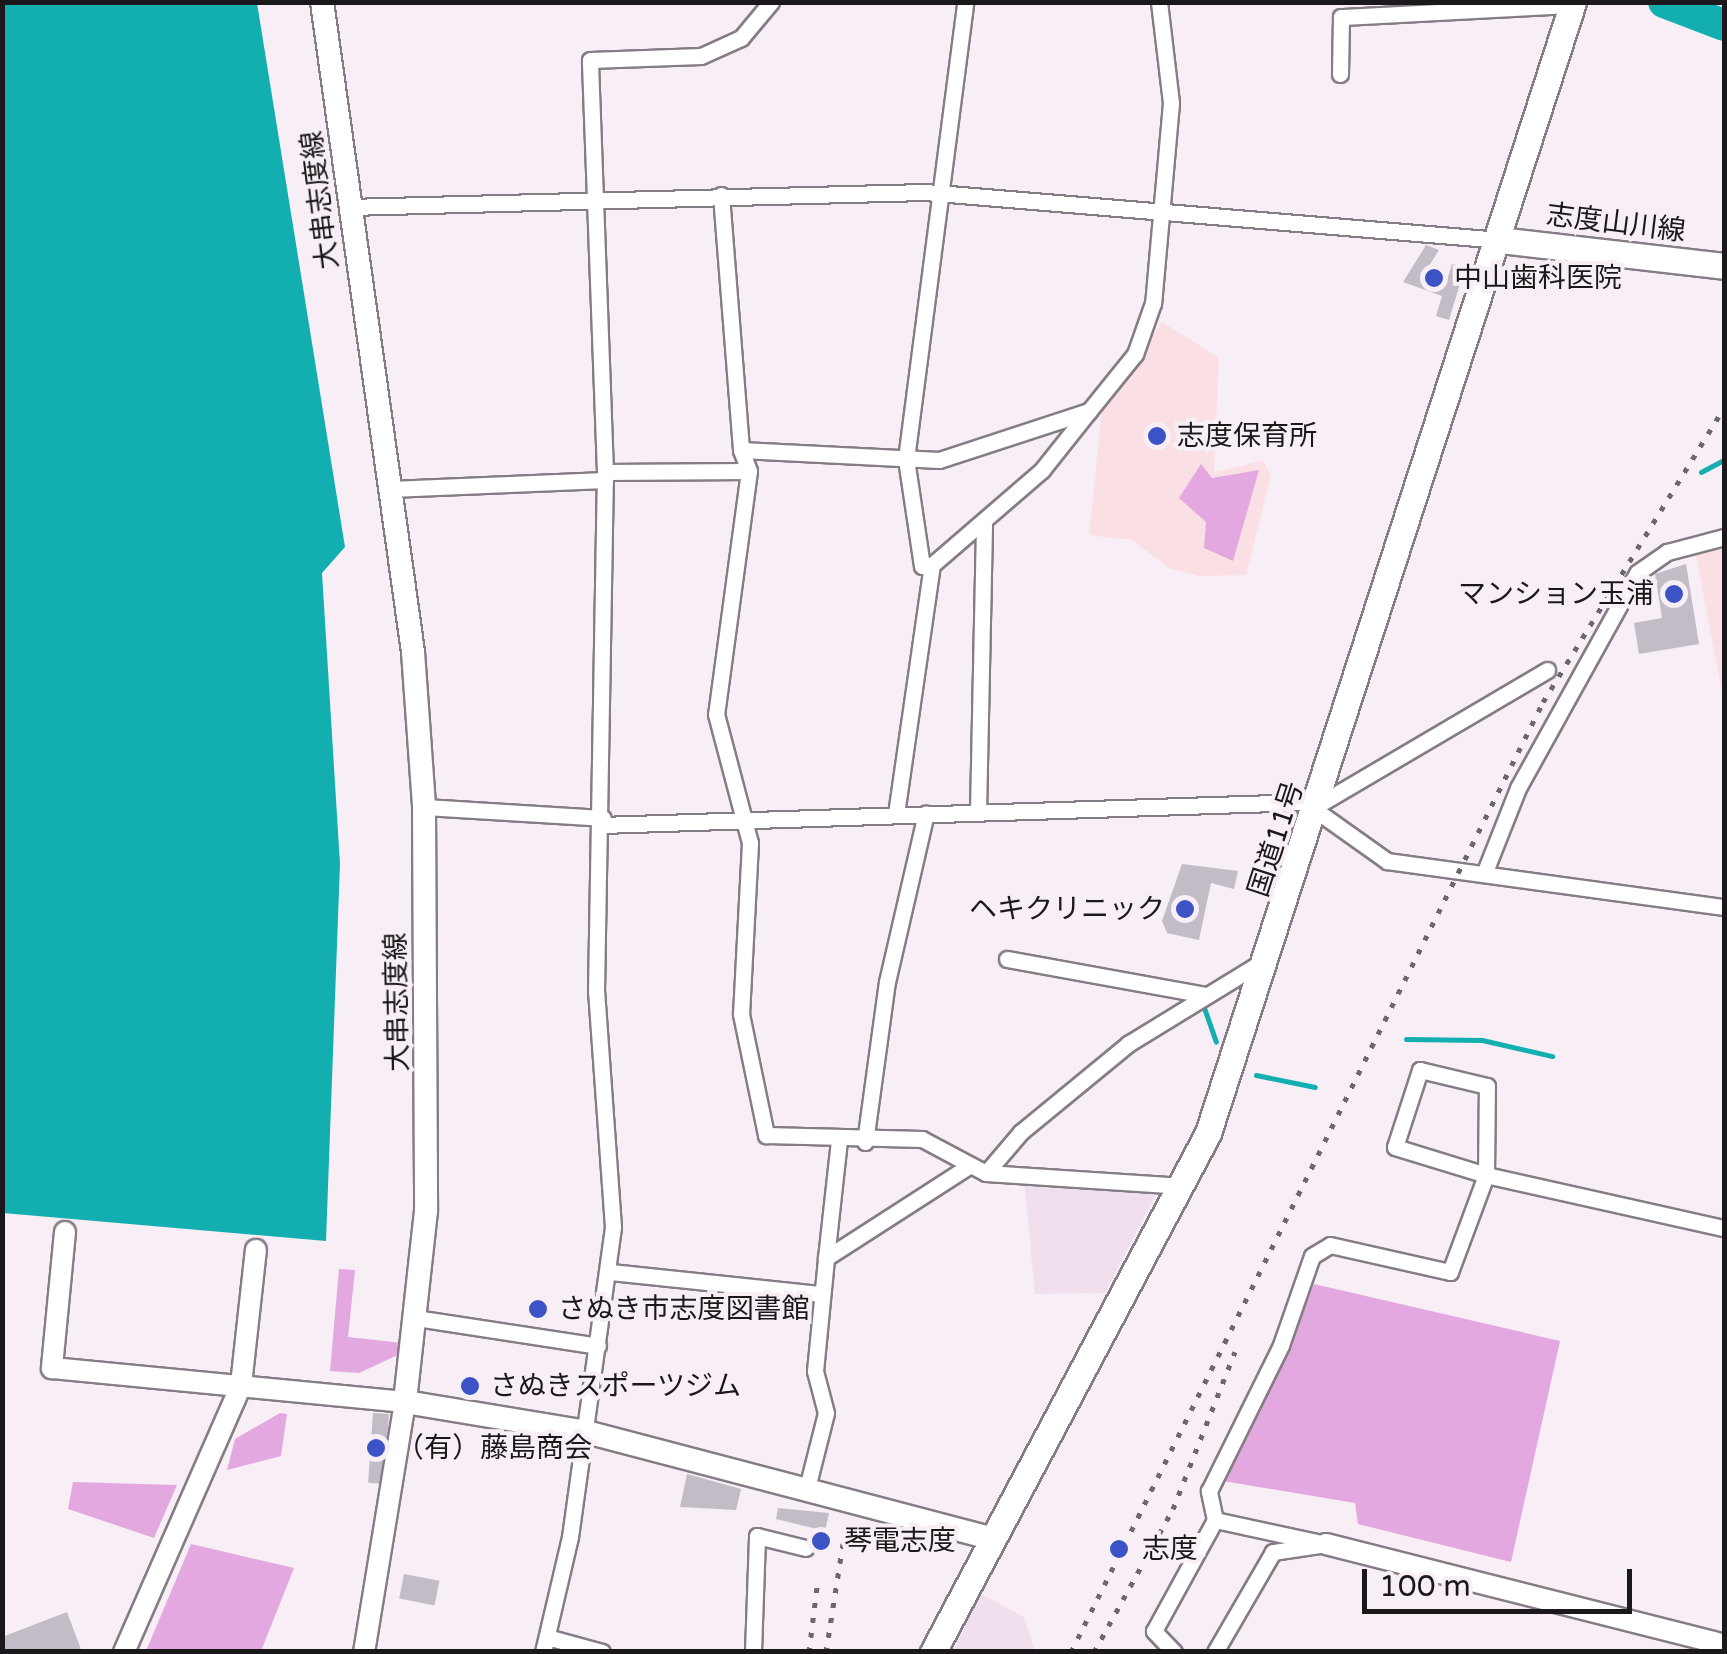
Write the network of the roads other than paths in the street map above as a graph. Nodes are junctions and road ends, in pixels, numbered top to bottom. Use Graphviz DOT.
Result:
graph roads {
  1 [pos="322,2"];
  2 [pos="771,2"];
  3 [pos="965,2"];
  4 [pos="1159,2"];
  5 [pos="1573,4"];
  6 [pos="1340,74"];
  7 [pos="938,192"];
  8 [pos="721,196"];
  9 [pos="602,198"];
  10 [pos="348,208"];
  11 [pos="1160,212"];
  12 [pos="1500,240"];
  13 [pos="1724,266"];
  14 [pos="1090,411"];
  15 [pos="741,450"];
  16 [pos="906,459"];
  17 [pos="749,471"];
  18 [pos="605,476"];
  19 [pos="390,489"];
  20 [pos="984,525"];
  21 [pos="1724,537"];
  22 [pos="932,565"];
  23 [pos="1547,670"];
  24 [pos="1318,805"];
  25 [pos="424,807"];
  26 [pos="926,812"];
  27 [pos="978,812"];
  28 [pos="896,814"];
  29 [pos="747,818"];
  30 [pos="602,822"];
  31 [pos="1484,874"];
  32 [pos="1724,906"];
  33 [pos="1007,958"];
  34 [pos="1269,959"];
  35 [pos="1206,995"];
  36 [pos="840,1140"];
  37 [pos="865,1142"];
  38 [pos="967,1167"];
  39 [pos="986,1174"];
  40 [pos="1486,1174"];
  41 [pos="1180,1186"];
  42 [pos="1724,1228"];
  43 [pos="64,1232"];
  44 [pos="256,1250"];
  45 [pos="826,1258"];
  46 [pos="611,1272"];
  47 [pos="819,1294"];
  48 [pos="416,1318"];
  49 [pos="598,1346"];
  50 [pos="240,1385"];
  51 [pos="406,1402"];
  52 [pos="586,1432"];
  53 [pos="807,1488"];
  54 [pos="1215,1520"];
  55 [pos="993,1539"];
  56 [pos="1326,1544"];
  57 [pos="806,1548"];
  58 [pos="545,1644"];
  59 [pos="1724,1645"];
  60 [pos="124,1652"];
  61 [pos="364,1652"];
  62 [pos="602,1652"];
  63 [pos="753,1652"];
  64 [pos="933,1652"];
  65 [pos="1174,1652"];
  66 [pos="1216,1652"];
  1 -- 10 [label="main road, 大串志度線"];
  2 -- 9 [label="street"];
  3 -- 7 [label="street"];
  4 -- 11 [label="street"];
  5 -- 6 [label="street"];
  5 -- 12 [label="main road, 国道11号"];
  7 -- 8 [label="street"];
  7 -- 11 [label="street"];
  7 -- 16 [label="street"];
  8 -- 9 [label="street"];
  8 -- 15 [label="street"];
  9 -- 10 [label="street"];
  9 -- 18 [label="street"];
  10 -- 19 [label="main road, 大串志度線"];
  11 -- 12 [label="street"];
  11 -- 14 [label="street"];
  12 -- 13 [label="main road, 志度山川線"];
  12 -- 24 [label="main road, 国道11号"];
  14 -- 16 [label="street"];
  14 -- 20 [label="street"];
  15 -- 16 [label="street"];
  15 -- 17 [label="street"];
  16 -- 22 [label="street"];
  17 -- 18 [label="street"];
  17 -- 29 [label="street"];
  18 -- 19 [label="street"];
  18 -- 30 [label="street"];
  19 -- 25 [label="main road, 大串志度線"];
  20 -- 22 [label="street"];
  20 -- 27 [label="street"];
  21 -- 31 [label="street"];
  22 -- 28 [label="street"];
  23 -- 24 [label="street"];
  24 -- 27 [label="street"];
  24 -- 31 [label="street"];
  24 -- 34 [label="main road, 国道11号"];
  25 -- 30 [label="street"];
  25 -- 48 [label="main road, 大串志度線"];
  26 -- 27 [label="street"];
  26 -- 28 [label="street"];
  26 -- 37 [label="street"];
  28 -- 29 [label="street"];
  29 -- 30 [label="street"];
  29 -- 36 [label="street"];
  30 -- 46 [label="street"];
  31 -- 32 [label="street"];
  33 -- 35 [label="street"];
  34 -- 35 [label="street"];
  34 -- 41 [label="main road, 国道11号"];
  35 -- 39 [label="street"];
  36 -- 37 [label="street"];
  36 -- 45 [label="street"];
  37 -- 38 [label="street"];
  38 -- 39 [label="street"];
  38 -- 45 [label="street"];
  39 -- 41 [label="street"];
  40 -- 40 [label="street"];
  40 -- 42 [label="street"];
  40 -- 54 [label="street"];
  41 -- 55 [label="main road, 国道11号"];
  43 -- 50 [label="street"];
  44 -- 50 [label="street"];
  45 -- 47 [label="street"];
  46 -- 47 [label="street"];
  46 -- 49 [label="street"];
  47 -- 53 [label="street"];
  48 -- 49 [label="street"];
  48 -- 51 [label="main road, 大串志度線"];
  49 -- 52 [label="street"];
  50 -- 51 [label="street"];
  50 -- 60 [label="street"];
  51 -- 52 [label="main road"];
  51 -- 61 [label="street"];
  52 -- 53 [label="main road"];
  52 -- 58 [label="street"];
  53 -- 55 [label="main road"];
  54 -- 56 [label="street"];
  54 -- 65 [label="street"];
  55 -- 64 [label="main road, 国道11号"];
  56 -- 59 [label="street"];
  56 -- 66 [label="street"];
  57 -- 63 [label="street"];
  58 -- 62 [label="street"];
}
